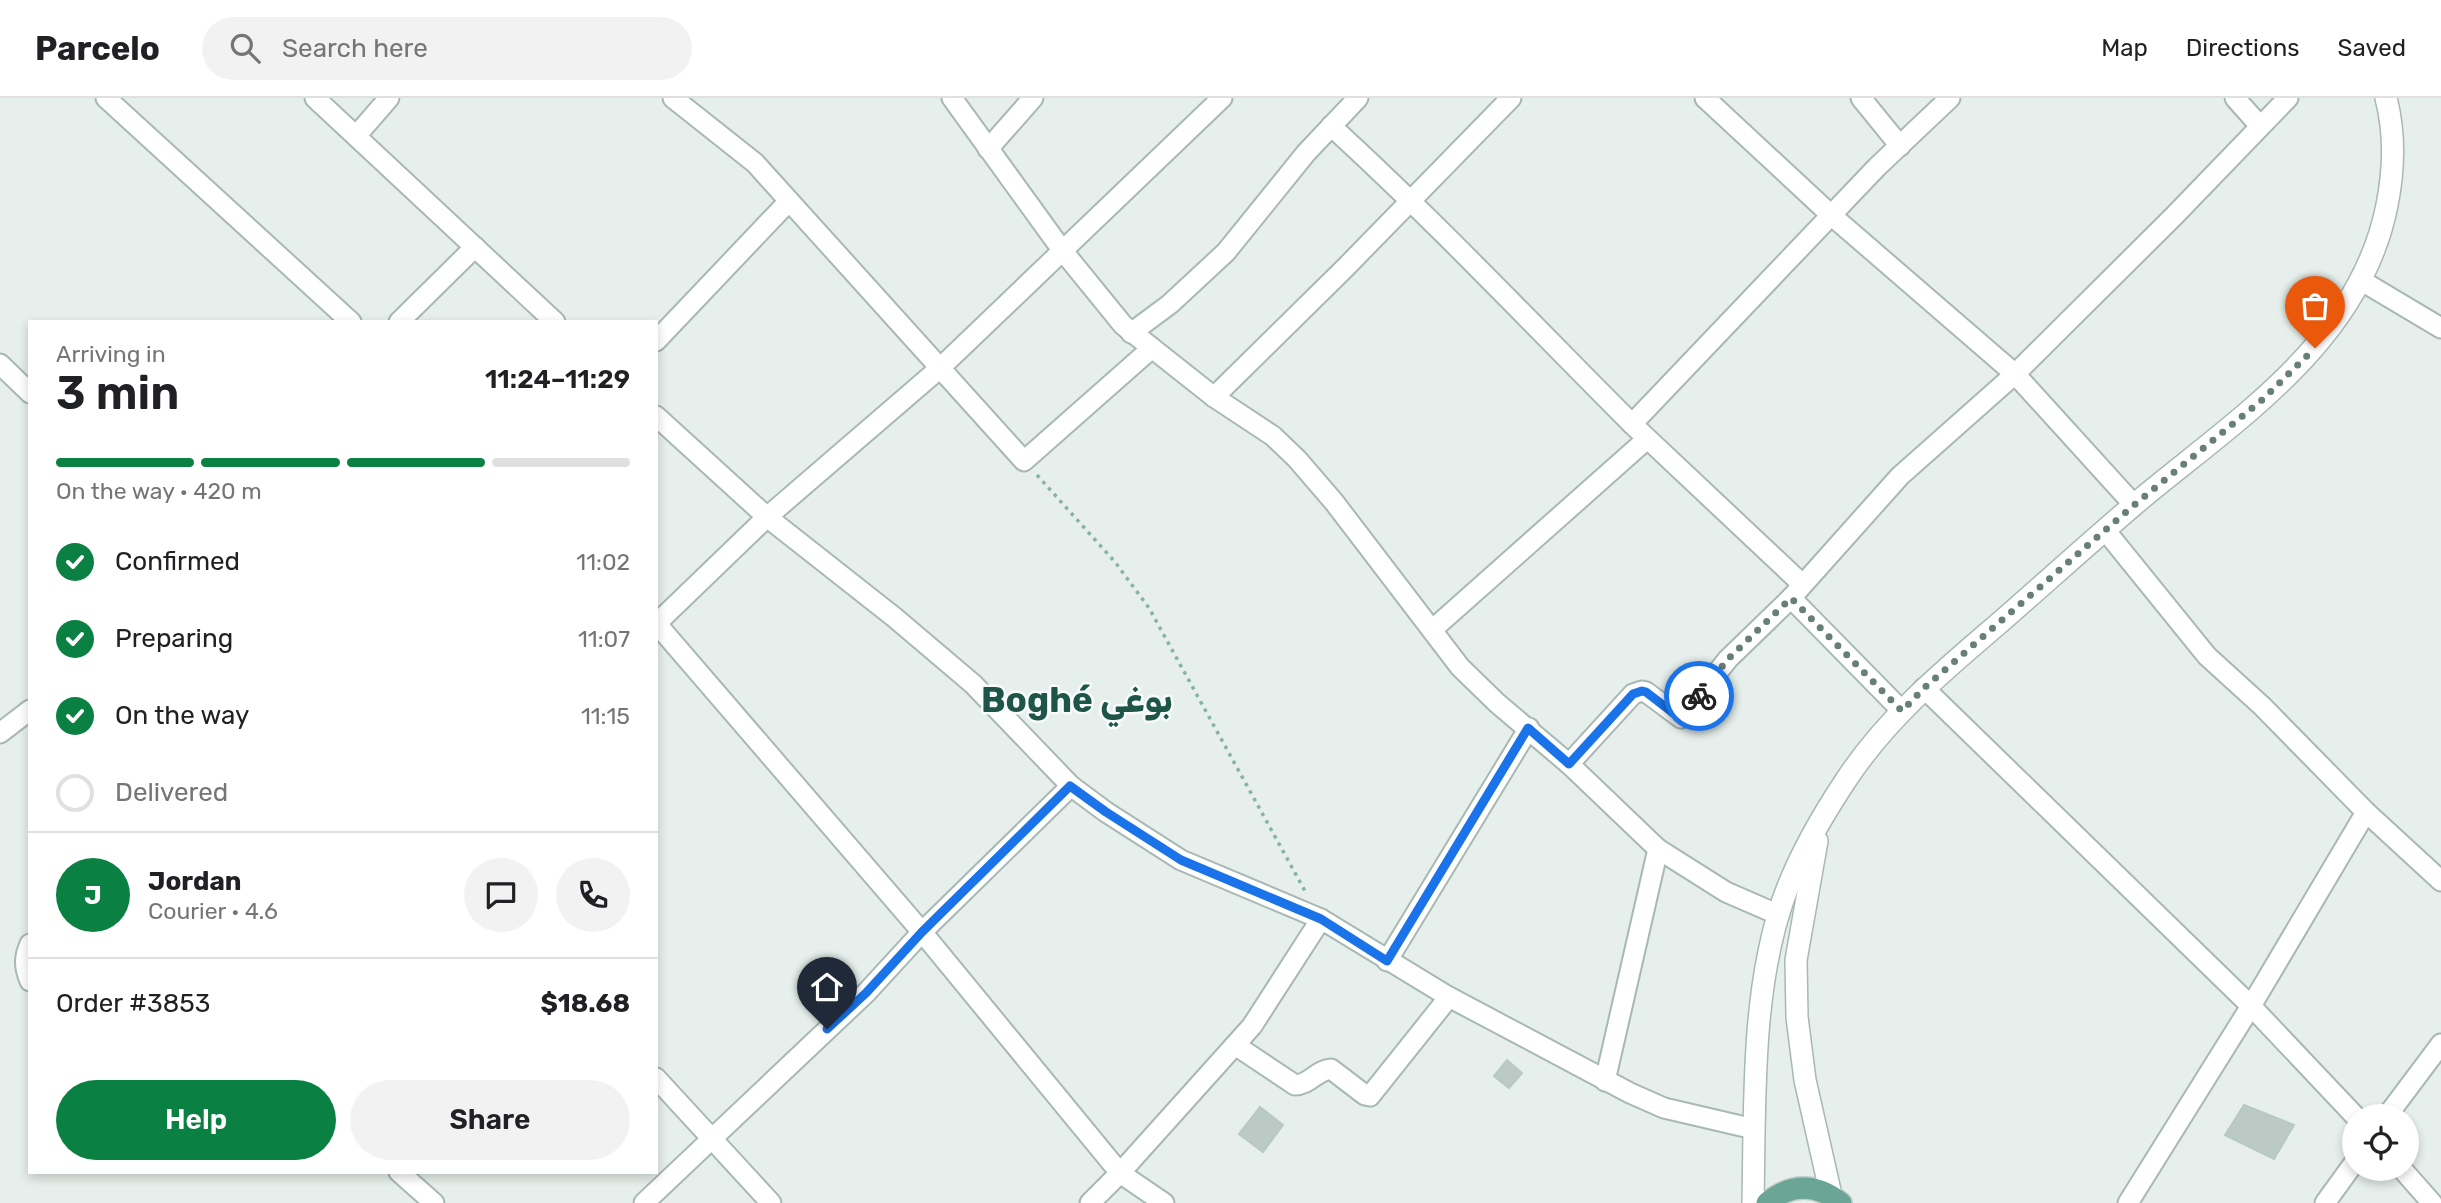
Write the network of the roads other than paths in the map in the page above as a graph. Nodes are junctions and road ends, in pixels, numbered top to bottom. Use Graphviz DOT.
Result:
graph roads {
  1 [pos="106,98"];
  2 [pos="315,98"];
  3 [pos="389,98"];
  4 [pos="673,98"];
  5 [pos="952,98"];
  6 [pos="1033,98"];
  7 [pos="1222,98"];
  8 [pos="1358,98"];
  9 [pos="1511,98"];
  10 [pos="1705,98"];
  11 [pos="1861,98"];
  12 [pos="1950,98"];
  13 [pos="2235,98"];
  14 [pos="2288,98"];
  15 [pos="2386,98"];
  16 [pos="1331,126"];
  17 [pos="2260,126"];
  18 [pos="356,136"];
  19 [pos="1899,146"];
  20 [pos="988,149"];
  21 [pos="1411,199"];
  22 [pos="789,201"];
  23 [pos="1831,215"];
  24 [pos="475,247"];
  25 [pos="1062,250"];
  26 [pos="2362,281"];
  27 [pos="349,320"];
  28 [pos="401,320"];
  29 [pos="553,320"];
  30 [pos="2441,328"];
  31 [pos="1131,332"];
  32 [pos="658,339"];
  33 [pos="1152,348"];
  34 [pos="0,364"];
  35 [pos="940,368"];
  36 [pos="2015,374"];
  37 [pos="28,391"];
  38 [pos="1214,397"];
  39 [pos="658,417"];
  40 [pos="1632,424"];
  41 [pos="1647,439"];
  42 [pos="2134,505"];
  43 [pos="767,517"];
  44 [pos="2105,530"];
  45 [pos="1797,591"];
  46 [pos="658,621"];
  47 [pos="658,625"];
  48 [pos="1433,629"];
  49 [pos="1924,688"];
  50 [pos="1902,711"];
  51 [pos="28,712"];
  52 [pos="1528,728"];
  53 [pos="0,733"];
  54 [pos="1569,764"];
  55 [pos="1070,786"];
  56 [pos="2366,812"];
  57 [pos="1820,825"];
  58 [pos="1658,849"];
  59 [pos="2441,881"];
  60 [pos="1779,915"];
  61 [pos="1321,919"];
  62 [pos="922,932"];
  63 [pos="28,948"];
  64 [pos="1387,961"];
  65 [pos="28,977"];
  66 [pos="1450,997"];
  67 [pos="2250,1006"];
  68 [pos="2441,1044"];
  69 [pos="1235,1045"];
  70 [pos="658,1080"];
  71 [pos="1605,1081"];
  72 [pos="2344,1104"];
  73 [pos="2396,1104"];
  74 [pos="1754,1129"];
  75 [pos="710,1139"];
  76 [pos="1120,1173"];
  77 [pos="401,1174"];
  78 [pos="2342,1180"];
  79 [pos="2413,1181"];
  80 [pos="1836,1199"];
  81 [pos="435,1203"];
  82 [pos="644,1203"];
  83 [pos="772,1203"];
  84 [pos="1090,1203"];
  85 [pos="1164,1203"];
  86 [pos="1753,1203"];
  87 [pos="1767,1203"];
  88 [pos="2128,1203"];
  89 [pos="2325,1203"];
  90 [pos="2432,1203"];
  1 -- 27 [label="street"];
  2 -- 18 [label="street"];
  3 -- 18 [label="street"];
  4 -- 22 [label="street"];
  5 -- 20 [label="street"];
  6 -- 20 [label="street"];
  7 -- 25 [label="street"];
  8 -- 16 [label="street"];
  9 -- 21 [label="street"];
  10 -- 23 [label="street"];
  11 -- 19 [label="street"];
  12 -- 19 [label="street"];
  13 -- 17 [label="street"];
  14 -- 17 [label="street"];
  15 -- 26 [label="street"];
  16 -- 21 [label="street"];
  16 -- 31 [label="street"];
  17 -- 36 [label="street"];
  18 -- 24 [label="street"];
  19 -- 23 [label="street"];
  20 -- 25 [label="street"];
  21 -- 38 [label="street"];
  21 -- 40 [label="street"];
  22 -- 32 [label="street"];
  22 -- 35 [label="street"];
  23 -- 36 [label="street"];
  23 -- 40 [label="street"];
  24 -- 28 [label="street"];
  24 -- 29 [label="street"];
  25 -- 31 [label="street"];
  25 -- 35 [label="street"];
  26 -- 30 [label="street"];
  26 -- 42 [label="street"];
  31 -- 33 [label="street"];
  33 -- 35 [label="street"];
  33 -- 38 [label="street"];
  34 -- 37 [label="street"];
  35 -- 43 [label="street"];
  36 -- 42 [label="street"];
  36 -- 45 [label="street"];
  38 -- 48 [label="street"];
  39 -- 43 [label="street"];
  40 -- 41 [label="street"];
  41 -- 45 [label="street"];
  41 -- 48 [label="street"];
  42 -- 44 [label="street"];
  43 -- 46 [label="street"];
  43 -- 55 [label="street"];
  44 -- 49 [label="street"];
  44 -- 56 [label="street"];
  45 -- 50 [label="street"];
  45 -- 54 [label="street"];
  47 -- 62 [label="street"];
  48 -- 52 [label="street"];
  49 -- 50 [label="street"];
  49 -- 67 [label="street"];
  50 -- 57 [label="street"];
  51 -- 53 [label="street"];
  52 -- 54 [label="street"];
  52 -- 64 [label="street"];
  54 -- 58 [label="street"];
  55 -- 61 [label="street"];
  55 -- 62 [label="street"];
  56 -- 59 [label="street"];
  56 -- 67 [label="street"];
  57 -- 60 [label="street"];
  57 -- 80 [label="street"];
  58 -- 60 [label="street"];
  58 -- 71 [label="street"];
  60 -- 74 [label="street"];
  61 -- 64 [label="street"];
  61 -- 69 [label="street"];
  62 -- 75 [label="street"];
  62 -- 76 [label="street"];
  63 -- 65 [label="street"];
  64 -- 66 [label="street"];
  66 -- 69 [label="street"];
  66 -- 71 [label="street"];
  67 -- 72 [label="street"];
  67 -- 88 [label="street"];
  68 -- 73 [label="street"];
  69 -- 76 [label="street"];
  70 -- 75 [label="street"];
  71 -- 74 [label="street"];
  74 -- 86 [label="street"];
  75 -- 82 [label="street"];
  75 -- 83 [label="street"];
  76 -- 84 [label="street"];
  76 -- 85 [label="street"];
  77 -- 81 [label="street"];
  78 -- 89 [label="street"];
  79 -- 90 [label="street"];
  80 -- 87 [label="main road"];
}
